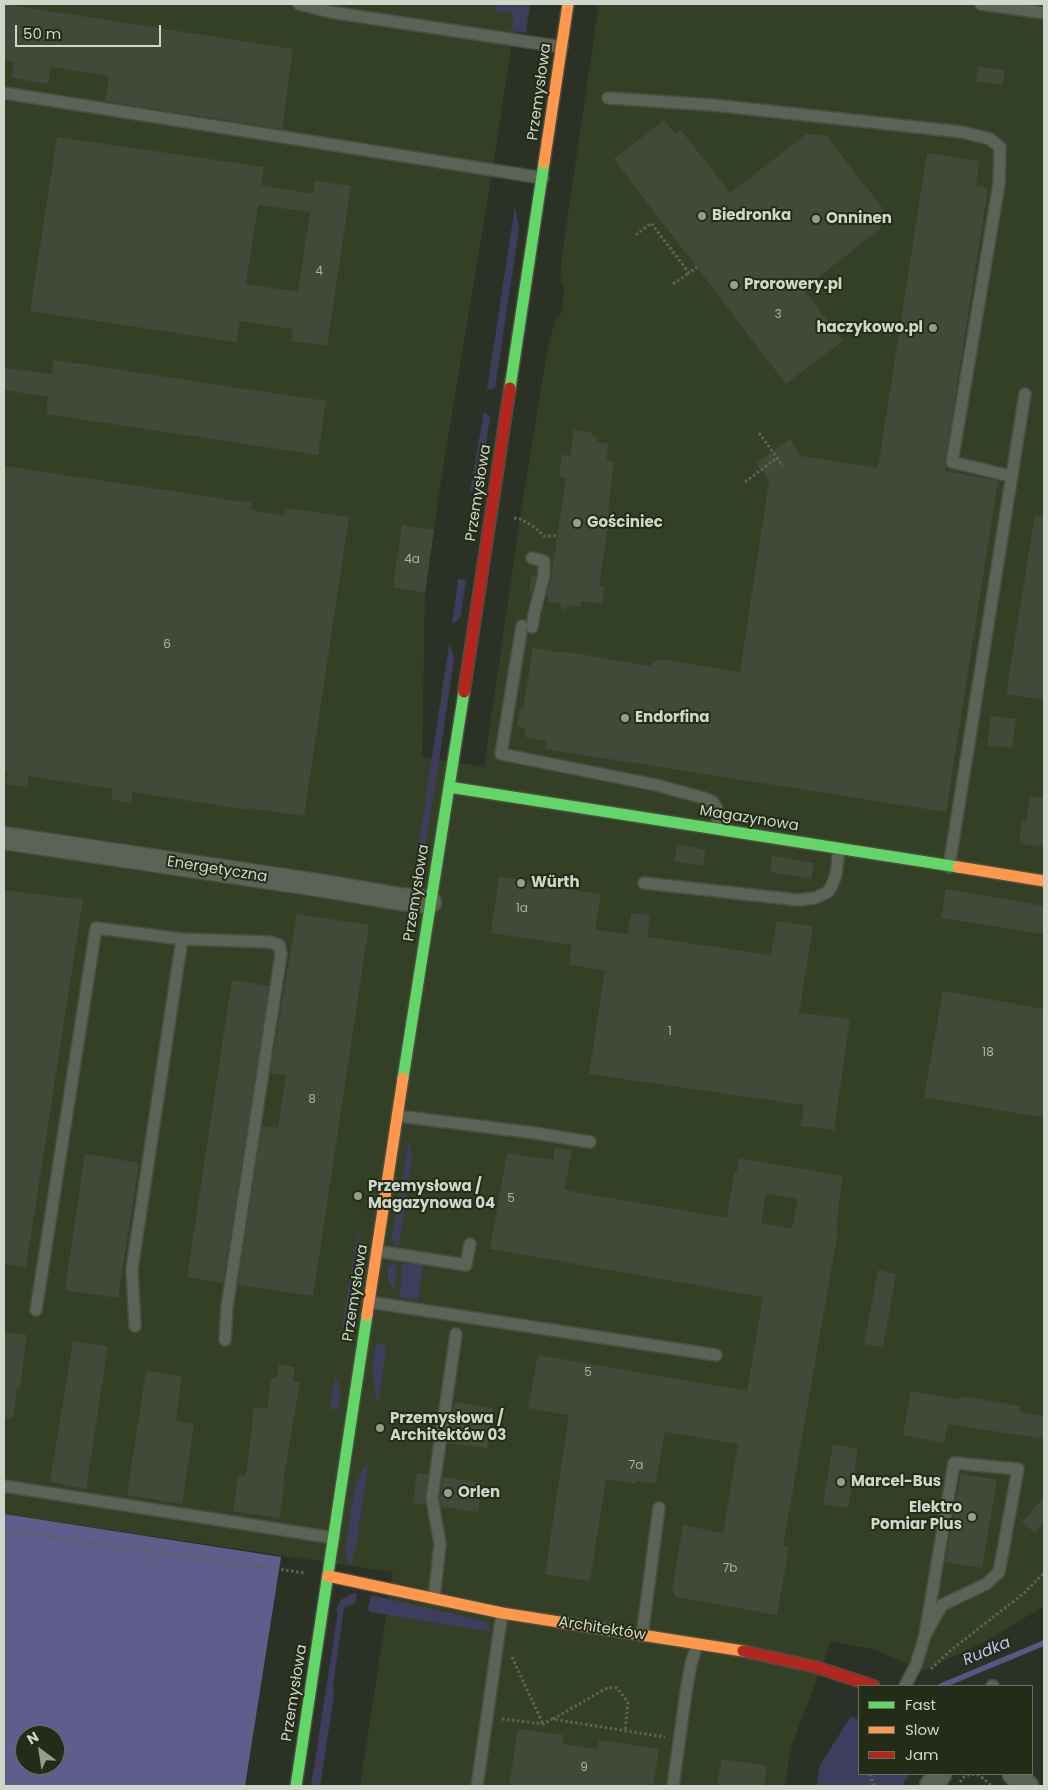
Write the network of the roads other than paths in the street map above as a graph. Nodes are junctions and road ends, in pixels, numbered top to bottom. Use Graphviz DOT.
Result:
graph roads {
  1 [pos="299,4"];
  2 [pos="568,4"];
  3 [pos="981,4"];
  4 [pos="1044,13"];
  5 [pos="562,47"];
  6 [pos="4,93"];
  7 [pos="608,98"];
  8 [pos="542,178"];
  9 [pos="1024,394"];
  10 [pos="1010,476"];
  11 [pos="532,558"];
  12 [pos="449,787"];
  13 [pos="718,829"];
  14 [pos="4,838"];
  15 [pos="840,849"];
  16 [pos="949,866"];
  17 [pos="1044,881"];
  18 [pos="644,883"];
  19 [pos="430,902"];
  20 [pos="182,939"];
  21 [pos="398,1116"];
  22 [pos="590,1142"];
  23 [pos="470,1244"];
  24 [pos="377,1251"];
  25 [pos="370,1302"];
  26 [pos="36,1310"];
  27 [pos="136,1326"];
  28 [pos="456,1334"];
  29 [pos="224,1340"];
  30 [pos="716,1355"];
  31 [pos="4,1486"];
  32 [pos="659,1508"];
  33 [pos="334,1538"];
  34 [pos="328,1576"];
  35 [pos="434,1599"];
  36 [pos="502,1613"];
  37 [pos="924,1635"];
  38 [pos="642,1636"];
  39 [pos="697,1645"];
  40 [pos="871,1685"];
  41 [pos="906,1685"];
  42 [pos="939,1775"];
  43 [pos="1015,1775"];
  44 [pos="296,1786"];
  45 [pos="477,1786"];
  46 [pos="673,1786"];
  47 [pos="931,1786"];
  48 [pos="1027,1786"];
  1 -- 5 [label="lane"];
  2 -- 5 [label="street, Przemysłowa"];
  3 -- 4 [label="lane"];
  5 -- 8 [label="street, Przemysłowa"];
  6 -- 8 [label="lane"];
  7 -- 10 [label="lane"];
  8 -- 12 [label="street, Przemysłowa"];
  9 -- 10 [label="lane"];
  10 -- 16 [label="lane"];
  11 -- 13 [label="lane"];
  12 -- 13 [label="street, Magazynowa"];
  12 -- 19 [label="street, Przemysłowa"];
  13 -- 15 [label="street, Magazynowa"];
  14 -- 19 [label="street, Energetyczna"];
  15 -- 16 [label="street, Magazynowa"];
  15 -- 18 [label="lane"];
  16 -- 17 [label="street, Magazynowa"];
  19 -- 21 [label="street, Przemysłowa"];
  20 -- 26 [label="lane"];
  20 -- 27 [label="lane"];
  20 -- 29 [label="lane"];
  21 -- 22 [label="lane"];
  21 -- 24 [label="street, Przemysłowa"];
  23 -- 24 [label="lane"];
  24 -- 25 [label="street, Przemysłowa"];
  25 -- 30 [label="lane"];
  25 -- 33 [label="street, Przemysłowa"];
  28 -- 35 [label="lane"];
  31 -- 33 [label="lane"];
  32 -- 38 [label="lane"];
  33 -- 34 [label="street, Przemysłowa"];
  34 -- 35 [label="street, Architektów"];
  34 -- 44 [label="street, Przemysłowa"];
  35 -- 36 [label="street, Architektów"];
  36 -- 38 [label="street, Architektów"];
  36 -- 45 [label="lane"];
  37 -- 37 [label="lane"];
  37 -- 41 [label="lane"];
  38 -- 39 [label="street, Architektów"];
  39 -- 40 [label="street, Architektów"];
  39 -- 46 [label="lane"];
  42 -- 47 [label="street"];
  43 -- 48 [label="street"];
}
